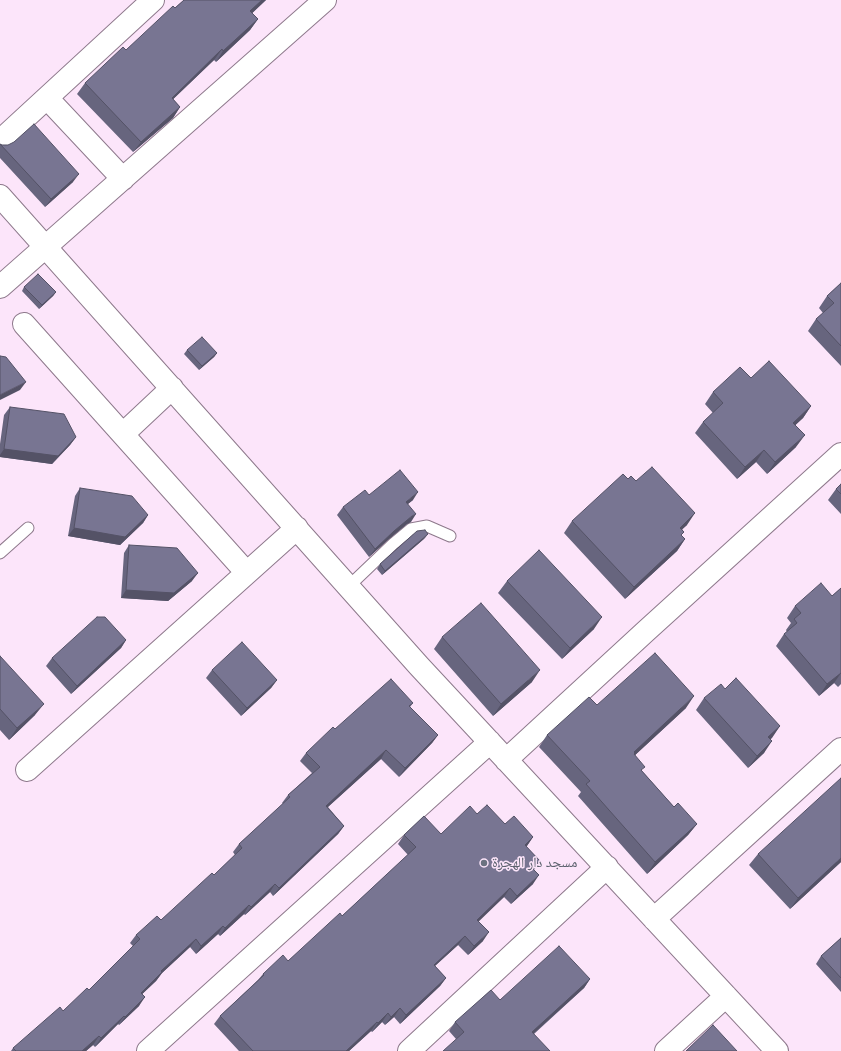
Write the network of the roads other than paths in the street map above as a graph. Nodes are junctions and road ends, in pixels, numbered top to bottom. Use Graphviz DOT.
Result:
graph roads {
  1 [pos="153,0"];
  2 [pos="325,0"];
  3 [pos="47,98"];
  4 [pos="0,141"];
  5 [pos="123,179"];
  6 [pos="0,196"];
  7 [pos="46,246"];
  8 [pos="0,287"];
  9 [pos="24,324"];
  10 [pos="172,388"];
  11 [pos="123,434"];
  12 [pos="841,454"];
  13 [pos="28,528"];
  14 [pos="296,528"];
  15 [pos="450,536"];
  16 [pos="0,553"];
  17 [pos="246,572"];
  18 [pos="348,587"];
  19 [pos="490,742"];
  20 [pos="841,749"];
  21 [pos="506,760"];
  22 [pos="27,770"];
  23 [pos="607,867"];
  24 [pos="654,919"];
  25 [pos="726,996"];
  26 [pos="148,1051"];
  27 [pos="408,1051"];
  28 [pos="666,1051"];
  29 [pos="777,1051"];
  1 -- 3 [label="street"];
  2 -- 5 [label="street"];
  3 -- 4 [label="street"];
  3 -- 5 [label="street"];
  5 -- 7 [label="street"];
  6 -- 7 [label="street"];
  7 -- 8 [label="street"];
  7 -- 10 [label="street"];
  9 -- 11 [label="street"];
  10 -- 11 [label="street"];
  10 -- 14 [label="street"];
  11 -- 17 [label="street"];
  12 -- 21 [label="street"];
  13 -- 16 [label="lane"];
  14 -- 17 [label="street"];
  14 -- 18 [label="street"];
  15 -- 18 [label="lane"];
  17 -- 22 [label="street"];
  18 -- 19 [label="street"];
  19 -- 21 [label="street"];
  19 -- 26 [label="street"];
  20 -- 24 [label="street"];
  21 -- 23 [label="street"];
  23 -- 24 [label="street"];
  23 -- 27 [label="street"];
  24 -- 25 [label="street"];
  25 -- 28 [label="street"];
  25 -- 29 [label="street"];
}
